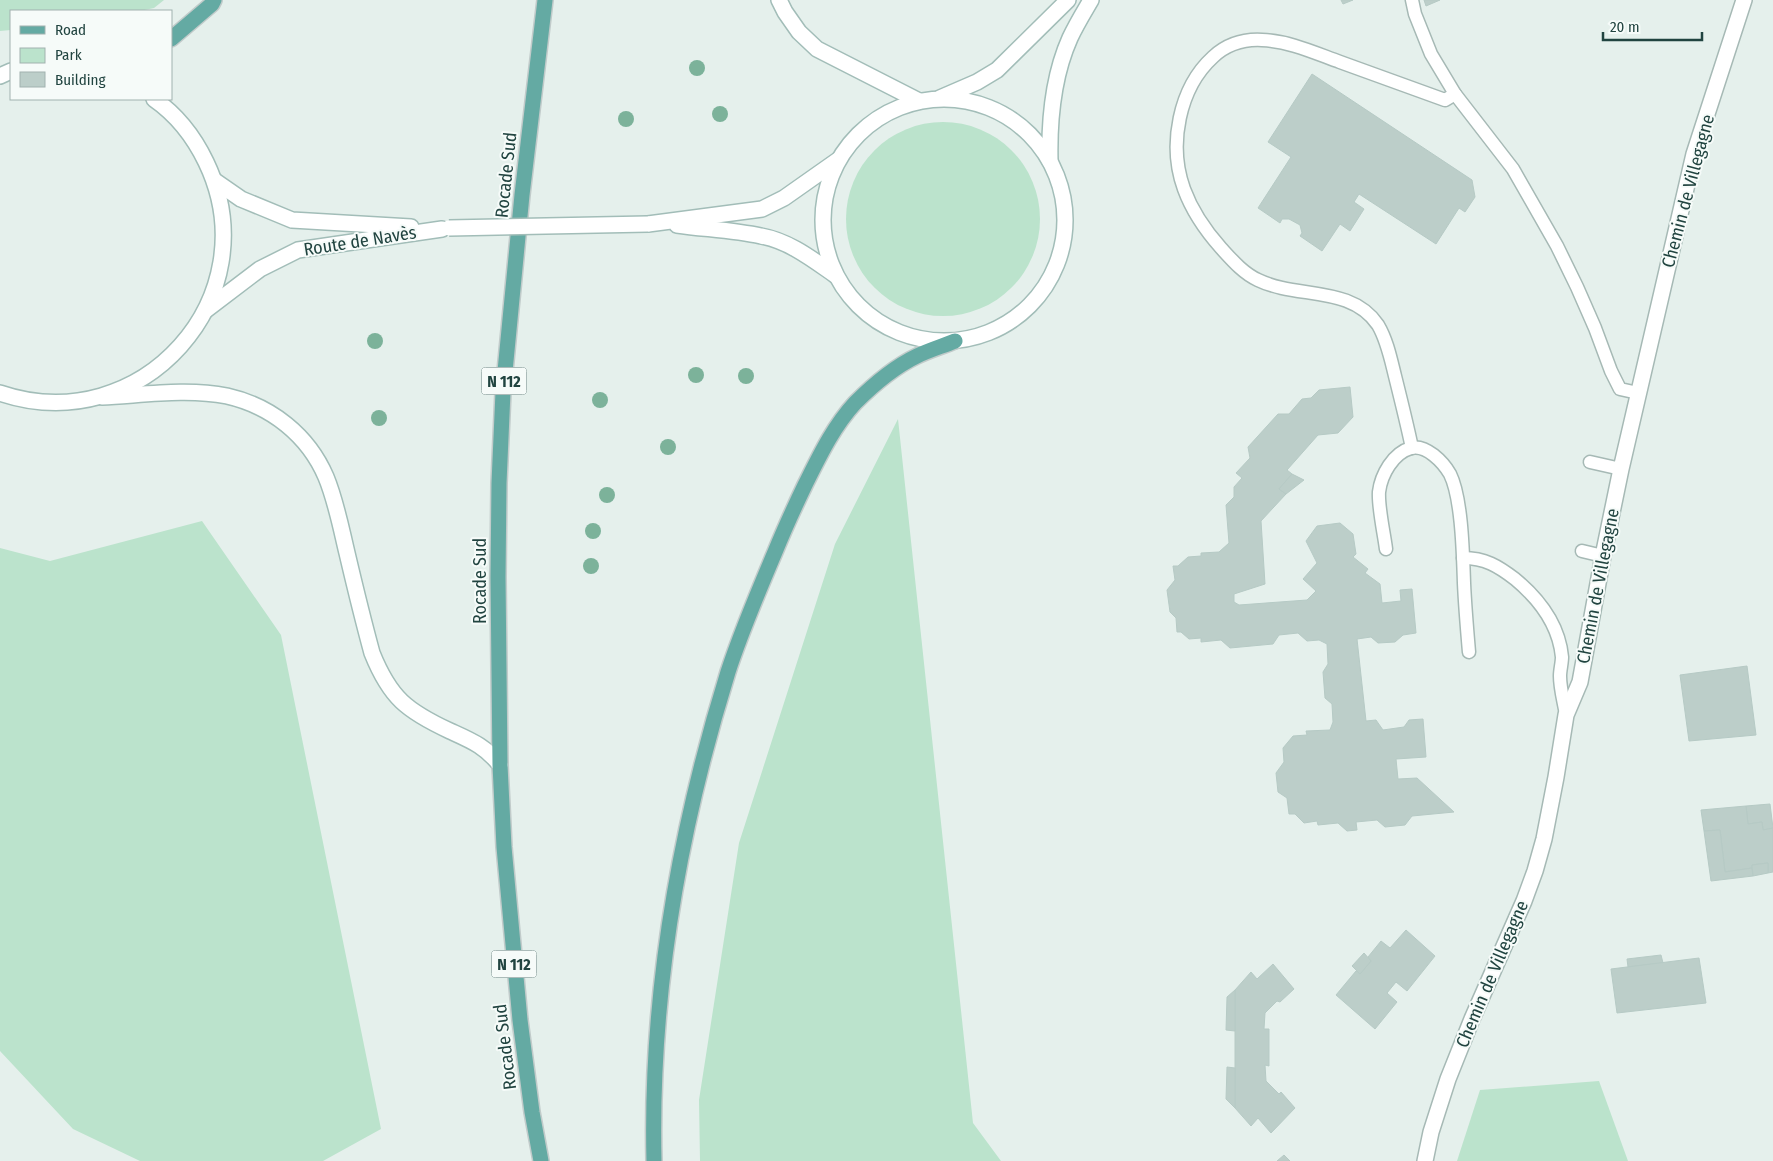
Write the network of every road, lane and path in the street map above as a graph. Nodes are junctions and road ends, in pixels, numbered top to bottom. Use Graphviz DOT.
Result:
graph roads {
  1 [pos="214,0"];
  2 [pos="545,0"];
  3 [pos="779,0"];
  4 [pos="1068,0"];
  5 [pos="1091,0"];
  6 [pos="1412,0"];
  7 [pos="1744,0"];
  8 [pos="172,38"];
  9 [pos="1455,94"];
  10 [pos="940,98"];
  11 [pos="155,100"];
  12 [pos="919,101"];
  13 [pos="838,160"];
  14 [pos="1050,161"];
  15 [pos="215,181"];
  16 [pos="652,223"];
  17 [pos="446,228"];
  18 [pos="835,275"];
  19 [pos="206,310"];
  20 [pos="956,341"];
  21 [pos="0,393"];
  22 [pos="1638,393"];
  23 [pos="102,397"];
  24 [pos="1412,448"];
  25 [pos="1590,462"];
  26 [pos="1622,469"];
  27 [pos="1386,549"];
  28 [pos="1582,551"];
  29 [pos="1603,556"];
  30 [pos="1463,558"];
  31 [pos="1469,652"];
  32 [pos="1566,714"];
  33 [pos="500,765"];
  34 [pos="541,1161"];
  35 [pos="654,1161"];
  36 [pos="1425,1161"];
  1 -- 8 [label="main road"];
  2 -- 33 [label="main road, Rocade Sud / N 112"];
  3 -- 12 [label="main road"];
  4 -- 10 [label="main road, Route de Navès"];
  5 -- 14 [label="main road, Route de Navès"];
  6 -- 9 [label="lane"];
  7 -- 22 [label="main road, Chemin de Villegagne"];
  9 -- 22 [label="lane"];
  9 -- 24 [label="lane"];
  10 -- 12 [label="main road, Route de Navès"];
  10 -- 14 [label="main road, Route de Navès"];
  11 -- 15 [label="main road, Route de Navès"];
  12 -- 13 [label="main road, Route de Navès"];
  13 -- 16 [label="main road, Route de Navès"];
  13 -- 18 [label="main road, Route de Navès"];
  14 -- 20 [label="main road, Route de Navès"];
  15 -- 17 [label="main road, Route de Navès"];
  15 -- 19 [label="main road, Route de Navès"];
  16 -- 17 [label="main road, Route de Navès, bridge"];
  16 -- 18 [label="main road, Route de Navès"];
  17 -- 19 [label="main road, Route de Navès"];
  18 -- 20 [label="main road, Route de Navès"];
  19 -- 23 [label="main road, Route de Navès"];
  20 -- 35 [label="main road"];
  21 -- 23 [label="main road, Route de Navès"];
  22 -- 26 [label="main road, Chemin de Villegagne"];
  23 -- 33 [label="main road"];
  24 -- 27 [label="lane"];
  24 -- 30 [label="lane"];
  25 -- 26 [label="lane"];
  26 -- 29 [label="main road, Chemin de Villegagne"];
  28 -- 29 [label="lane"];
  29 -- 32 [label="main road, Chemin de Villegagne"];
  30 -- 31 [label="lane"];
  30 -- 32 [label="lane"];
  32 -- 36 [label="main road, Chemin de Villegagne"];
  33 -- 34 [label="main road, Rocade Sud / N 112"];
}
